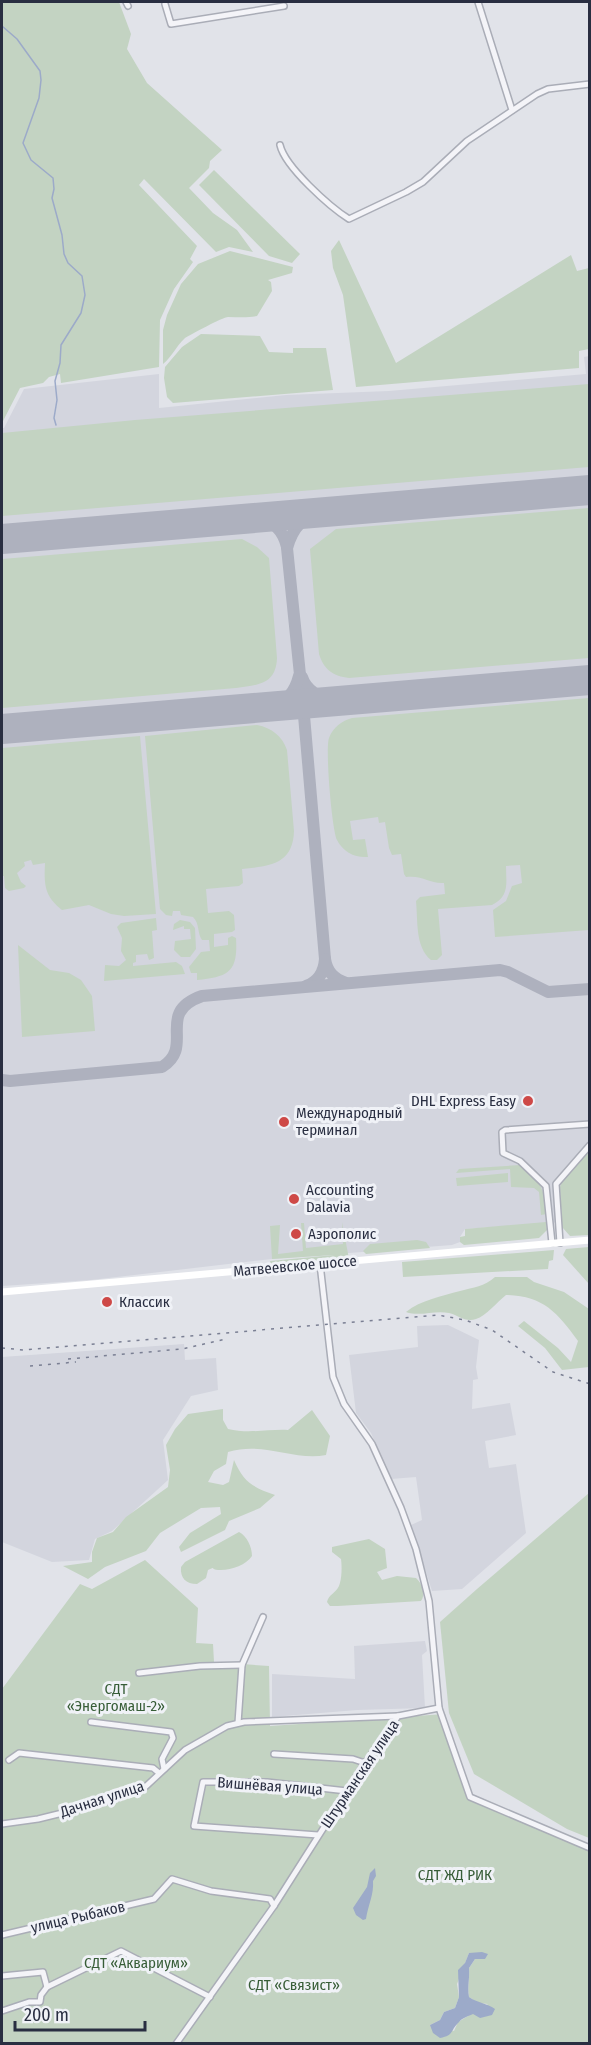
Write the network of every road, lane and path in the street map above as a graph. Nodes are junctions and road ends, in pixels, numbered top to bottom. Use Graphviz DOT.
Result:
graph roads {
  1 [pos="478,2"];
  2 [pos="165,4"];
  3 [pos="284,6"];
  4 [pos="590,84"];
  5 [pos="512,110"];
  6 [pos="280,146"];
  7 [pos="590,1124"];
  8 [pos="590,1145"];
  9 [pos="590,1240"];
  10 [pos="552,1243"];
  11 [pos="560,1243"];
  12 [pos="320,1264"];
  13 [pos="2,1292"];
  14 [pos="263,1617"];
  15 [pos="242,1665"];
  16 [pos="140,1673"];
  17 [pos="440,1708"];
  18 [pos="398,1716"];
  19 [pos="91,1722"];
  20 [pos="238,1723"];
  21 [pos="274,1754"];
  22 [pos="9,1760"];
  23 [pos="365,1763"];
  24 [pos="161,1771"];
  25 [pos="346,1791"];
  26 [pos="2,1824"];
  27 [pos="318,1835"];
  28 [pos="590,1848"];
  29 [pos="274,1906"];
  30 [pos="2,1935"];
  31 [pos="2,1976"];
  32 [pos="47,1987"];
  33 [pos="210,1996"];
  34 [pos="2,2011"];
  35 [pos="176,2043"];
  1 -- 5 [label="street"];
  2 -- 3 [label="street"];
  4 -- 5 [label="street"];
  5 -- 6 [label="street"];
  7 -- 10 [label="street"];
  8 -- 11 [label="street"];
  9 -- 11 [label="main road, Матвеевское шоссе"];
  10 -- 11 [label="main road, Матвеевское шоссе"];
  10 -- 12 [label="main road, Матвеевское шоссе"];
  12 -- 13 [label="main road, Матвеевское шоссе"];
  12 -- 17 [label="street"];
  14 -- 15 [label="street"];
  15 -- 16 [label="street"];
  15 -- 20 [label="street"];
  17 -- 18 [label="street, Штурманская улица"];
  17 -- 28 [label="street"];
  18 -- 20 [label="street, Дачная улица"];
  18 -- 23 [label="street, Штурманская улица"];
  19 -- 24 [label="street"];
  20 -- 24 [label="street, Дачная улица"];
  21 -- 23 [label="street"];
  22 -- 24 [label="street"];
  23 -- 25 [label="street, Штурманская улица"];
  24 -- 26 [label="street, Дачная улица"];
  25 -- 27 [label="street, Штурманская улица"];
  25 -- 27 [label="street, Вишнёвая улица"];
  27 -- 29 [label="street, Штурманская улица"];
  29 -- 30 [label="street, улица Рыбаков"];
  29 -- 33 [label="street, Штурманская улица"];
  31 -- 32 [label="street"];
  32 -- 33 [label="street"];
  32 -- 34 [label="street"];
  33 -- 35 [label="street, Штурманская улица"];
}
